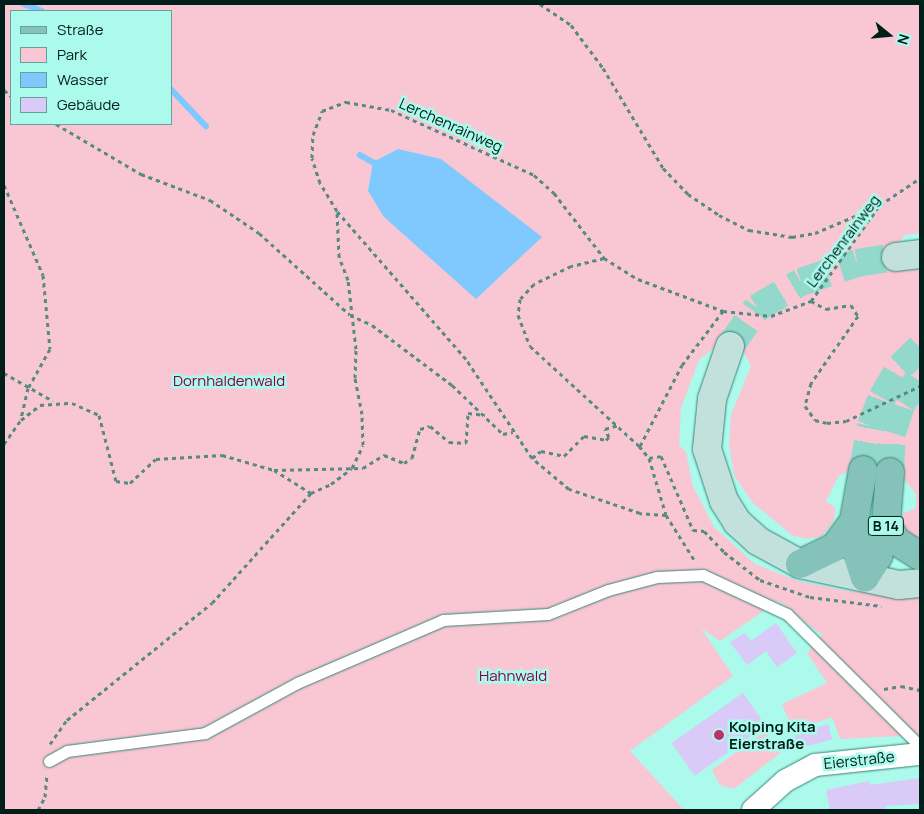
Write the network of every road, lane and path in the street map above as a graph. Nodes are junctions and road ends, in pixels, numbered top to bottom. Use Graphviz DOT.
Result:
graph roads {
  1 [pos="540,4"];
  2 [pos="58,125"];
  3 [pos="920,178"];
  4 [pos="4,185"];
  5 [pos="880,205"];
  6 [pos="337,211"];
  7 [pos="604,258"];
  8 [pos="811,301"];
  9 [pos="723,311"];
  10 [pos="350,315"];
  11 [pos="730,346"];
  12 [pos="4,373"];
  13 [pos="920,386"];
  14 [pos="28,388"];
  15 [pos="54,402"];
  16 [pos="485,415"];
  17 [pos="21,420"];
  18 [pos="620,425"];
  19 [pos="513,432"];
  20 [pos="4,444"];
  21 [pos="640,446"];
  22 [pos="532,458"];
  23 [pos="352,468"];
  24 [pos="274,470"];
  25 [pos="863,470"];
  26 [pos="890,472"];
  27 [pos="311,492"];
  28 [pos="666,515"];
  29 [pos="854,521"];
  30 [pos="886,523"];
  31 [pos="920,556"];
  32 [pos="920,563"];
  33 [pos="800,564"];
  34 [pos="704,575"];
  35 [pos="865,576"];
  36 [pos="920,583"];
  37 [pos="920,690"];
  38 [pos="866,692"];
  39 [pos="920,746"];
  40 [pos="920,754"];
  41 [pos="49,761"];
  42 [pos="38,810"];
  43 [pos="752,810"];
  1 -- 5 [label="path"];
  2 -- 10 [label="path"];
  3 -- 5 [label="path, Lerchenrainweg"];
  4 -- 14 [label="path"];
  5 -- 8 [label="path, Lerchenrainweg"];
  6 -- 7 [label="path, Lerchenrainweg"];
  6 -- 10 [label="path"];
  6 -- 19 [label="path, Lerchenrainweg"];
  7 -- 9 [label="path, Lerchenrainweg"];
  7 -- 18 [label="path"];
  8 -- 9 [label="path, Lerchenrainweg"];
  8 -- 13 [label="path"];
  9 -- 21 [label="path"];
  10 -- 16 [label="path"];
  10 -- 23 [label="path"];
  11 -- 33 [label="main road"];
  12 -- 14 [label="path"];
  14 -- 15 [label="path"];
  14 -- 17 [label="path"];
  15 -- 17 [label="path"];
  15 -- 24 [label="path"];
  16 -- 19 [label="path"];
  16 -- 23 [label="path"];
  17 -- 20 [label="path"];
  18 -- 21 [label="path"];
  18 -- 22 [label="path"];
  19 -- 22 [label="path, Lerchenrainweg"];
  21 -- 28 [label="path"];
  22 -- 28 [label="path, Lerchenrainweg"];
  23 -- 24 [label="path"];
  23 -- 27 [label="path"];
  24 -- 27 [label="path"];
  25 -- 29 [label="main road, B 14"];
  26 -- 30 [label="main road, B 14"];
  27 -- 41 [label="path"];
  28 -- 34 [label="path"];
  29 -- 33 [label="main road, B 14"];
  29 -- 35 [label="main road, B 14"];
  30 -- 31 [label="main road, B 14"];
  30 -- 35 [label="main road, B 14"];
  32 -- 35 [label="main road"];
  33 -- 35 [label="main road"];
  34 -- 38 [label="lane"];
  34 -- 41 [label="lane"];
  35 -- 36 [label="main road"];
  37 -- 38 [label="path"];
  38 -- 39 [label="lane"];
  40 -- 43 [label="street, Eierstraße"];
  41 -- 42 [label="path"];
}
